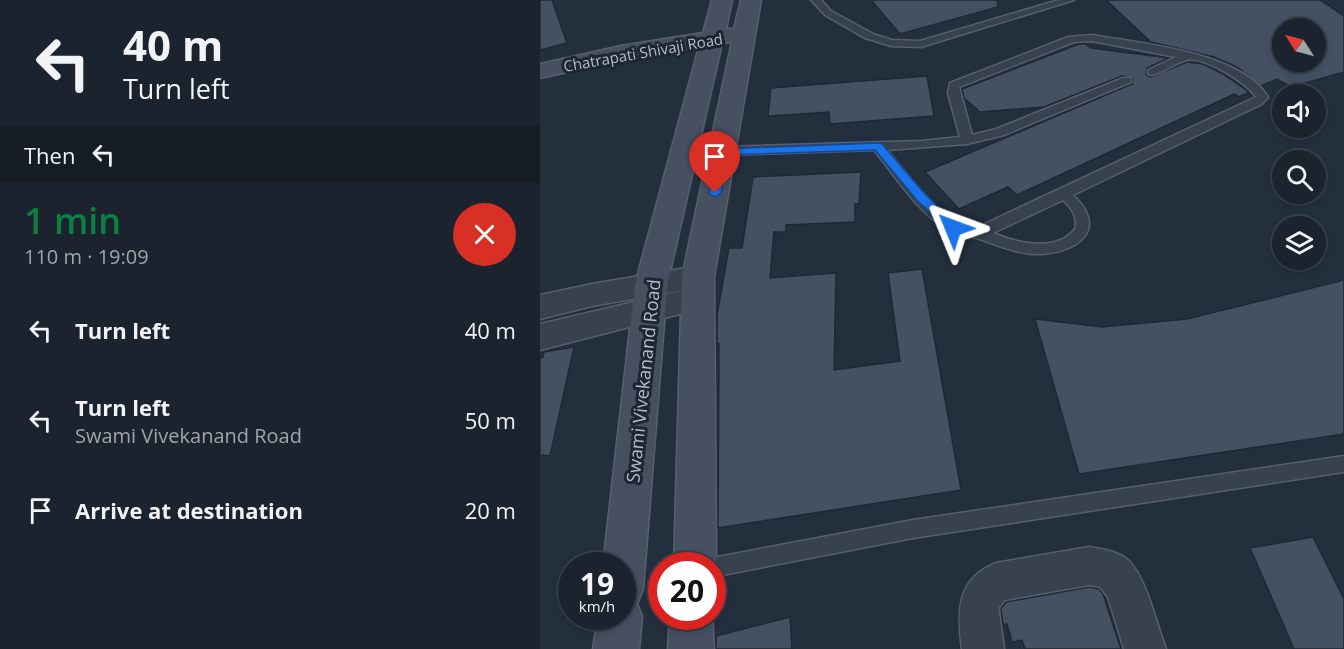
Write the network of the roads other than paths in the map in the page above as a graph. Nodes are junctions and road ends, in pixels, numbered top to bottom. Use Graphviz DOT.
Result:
graph roads {
  1 [pos="722,0"];
  2 [pos="751,0"];
  3 [pos="816,0"];
  4 [pos="1069,0"];
  5 [pos="744,39"];
  6 [pos="710,43"];
  7 [pos="1188,56"];
  8 [pos="540,71"];
  9 [pos="1152,72"];
  10 [pos="1127,80"];
  11 [pos="540,81"];
  12 [pos="967,140"];
  13 [pos="878,147"];
  14 [pos="723,151"];
  15 [pos="1064,193"];
  16 [pos="977,232"];
  17 [pos="698,288"];
  18 [pos="650,297"];
  19 [pos="540,307"];
  20 [pos="540,337"];
  21 [pos="1344,464"];
  22 [pos="626,552"];
  23 [pos="695,552"];
  24 [pos="726,565"];
  25 [pos="618,630"];
  26 [pos="692,630"];
  27 [pos="616,649"];
  28 [pos="691,649"];
  29 [pos="983,649"];
  30 [pos="1145,649"];
  1 -- 6 [label="main road, Swami Vivekanand Road"];
  2 -- 5 [label="main road"];
  3 -- 4 [label="lane"];
  5 -- 6 [label="main road"];
  5 -- 14 [label="main road"];
  6 -- 8 [label="main road, Chatrapati Shivaji Road"];
  6 -- 11 [label="main road"];
  6 -- 18 [label="main road, Swami Vivekanand Road"];
  7 -- 9 [label="lane"];
  7 -- 12 [label="lane"];
  7 -- 15 [label="lane"];
  10 -- 12 [label="lane"];
  12 -- 13 [label="lane"];
  13 -- 14 [label="lane"];
  13 -- 16 [label="lane"];
  14 -- 17 [label="main road"];
  15 -- 16 [label="lane"];
  15 -- 16 [label="lane"];
  17 -- 18 [label="street"];
  17 -- 23 [label="main road"];
  18 -- 19 [label="street"];
  18 -- 20 [label="street"];
  18 -- 22 [label="main road, Swami Vivekanand Road"];
  21 -- 24 [label="lane"];
  25 -- 27 [label="main road"];
  26 -- 28 [label="main road"];
  29 -- 30 [label="street"];
}
